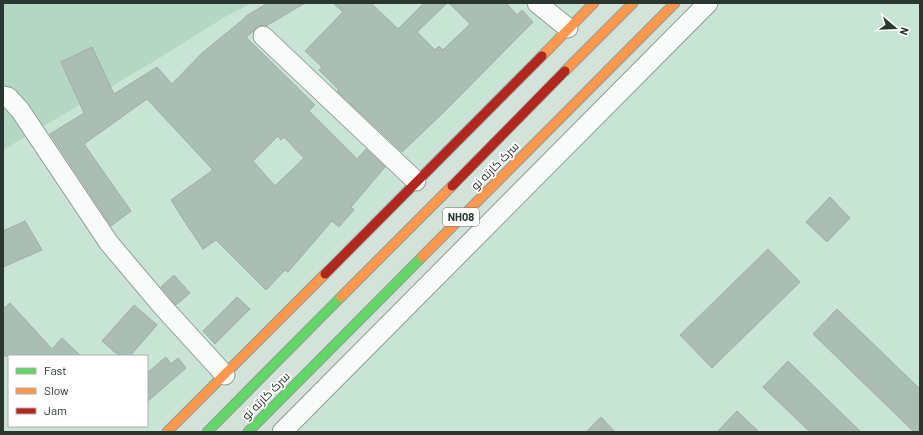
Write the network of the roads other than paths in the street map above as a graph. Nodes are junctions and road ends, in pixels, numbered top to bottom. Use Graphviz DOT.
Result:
graph roads {
  1 [pos="538,3"];
  2 [pos="594,3"];
  3 [pos="632,3"];
  4 [pos="675,3"];
  5 [pos="708,3"];
  6 [pos="568,28"];
  7 [pos="263,36"];
  8 [pos="3,96"];
  9 [pos="11,111"];
  10 [pos="416,181"];
  11 [pos="225,375"];
  12 [pos="167,432"];
  13 [pos="207,432"];
  14 [pos="248,432"];
  15 [pos="282,432"];
  1 -- 6 [label="street"];
  2 -- 6 [label="main road"];
  3 -- 13 [label="main road, NH08"];
  4 -- 14 [label="main road, سرک کارته نو / NH08"];
  5 -- 15 [label="street"];
  6 -- 10 [label="main road"];
  7 -- 10 [label="street"];
  8 -- 9 [label="street"];
  9 -- 11 [label="street"];
  10 -- 11 [label="main road"];
  11 -- 12 [label="main road"];
}
